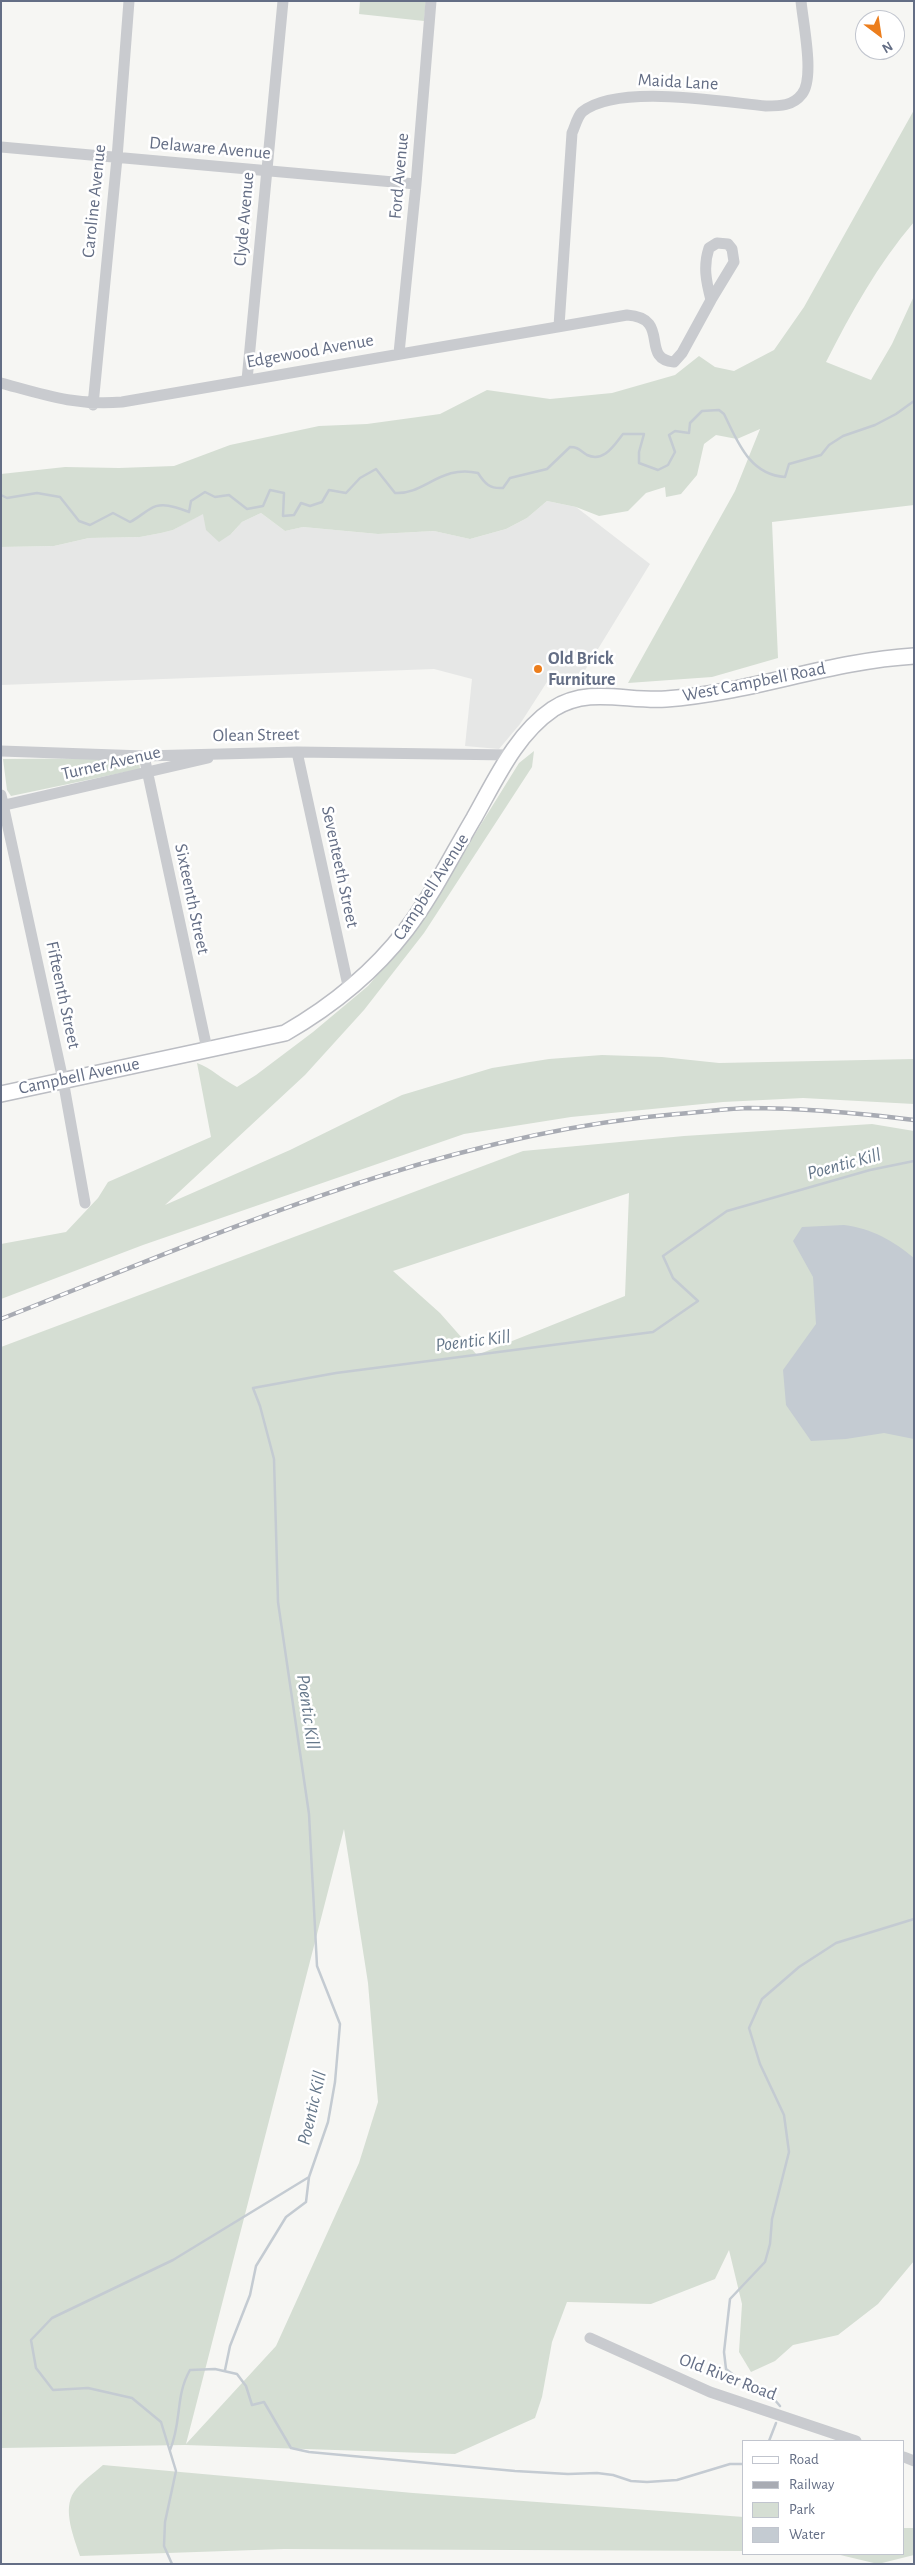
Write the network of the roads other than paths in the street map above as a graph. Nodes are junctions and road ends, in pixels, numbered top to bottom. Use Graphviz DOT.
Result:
graph roads {
  1 [pos="129,1"];
  2 [pos="283,1"];
  3 [pos="431,1"];
  4 [pos="801,1"];
  5 [pos="1,146"];
  6 [pos="117,158"];
  7 [pos="266,170"];
  8 [pos="416,184"];
  9 [pos="711,300"];
  10 [pos="559,326"];
  11 [pos="398,353"];
  12 [pos="247,380"];
  13 [pos="1,383"];
  14 [pos="93,405"];
  15 [pos="914,656"];
  16 [pos="593,695"];
  17 [pos="1,751"];
  18 [pos="297,752"];
  19 [pos="229,753"];
  20 [pos="511,755"];
  21 [pos="144,756"];
  22 [pos="148,774"];
  23 [pos="2,802"];
  24 [pos="349,990"];
  25 [pos="207,1049"];
  26 [pos="63,1080"];
  27 [pos="1,1094"];
  28 [pos="85,1203"];
  29 [pos="590,2338"];
  30 [pos="853,2440"];
  1 -- 6 [label="street, Caroline Avenue"];
  2 -- 7 [label="street, Clyde Avenue"];
  3 -- 8 [label="street, Ford Avenue"];
  4 -- 10 [label="street, Maida Lane"];
  5 -- 6 [label="street, Delaware Avenue"];
  6 -- 7 [label="street, Delaware Avenue"];
  6 -- 14 [label="street, Caroline Avenue"];
  7 -- 8 [label="street, Delaware Avenue"];
  7 -- 12 [label="street, Clyde Avenue"];
  8 -- 11 [label="street, Ford Avenue"];
  9 -- 10 [label="street, Edgewood Avenue"];
  10 -- 11 [label="street, Edgewood Avenue"];
  11 -- 12 [label="street, Edgewood Avenue"];
  12 -- 14 [label="street, Edgewood Avenue"];
  13 -- 14 [label="street, Edgewood Avenue"];
  15 -- 16 [label="street, West Campbell Road"];
  16 -- 20 [label="street, Campbell Avenue"];
  17 -- 21 [label="street, Olean Street"];
  18 -- 19 [label="street, Olean Street"];
  18 -- 20 [label="street, Olean Street"];
  18 -- 24 [label="street, Seventeeth Street"];
  19 -- 21 [label="street, Olean Street"];
  19 -- 22 [label="street, Turner Avenue"];
  20 -- 24 [label="street, Campbell Avenue"];
  21 -- 22 [label="street, Sixteenth Street"];
  22 -- 23 [label="street, Turner Avenue"];
  22 -- 25 [label="street, Sixteenth Street"];
  23 -- 26 [label="street, Fifteenth Street"];
  24 -- 25 [label="street, Campbell Avenue"];
  25 -- 26 [label="street, Campbell Avenue"];
  26 -- 27 [label="street, Campbell Avenue"];
  26 -- 28 [label="street, Fifteenth Street"];
  29 -- 30 [label="street, Old River Road"];
}
